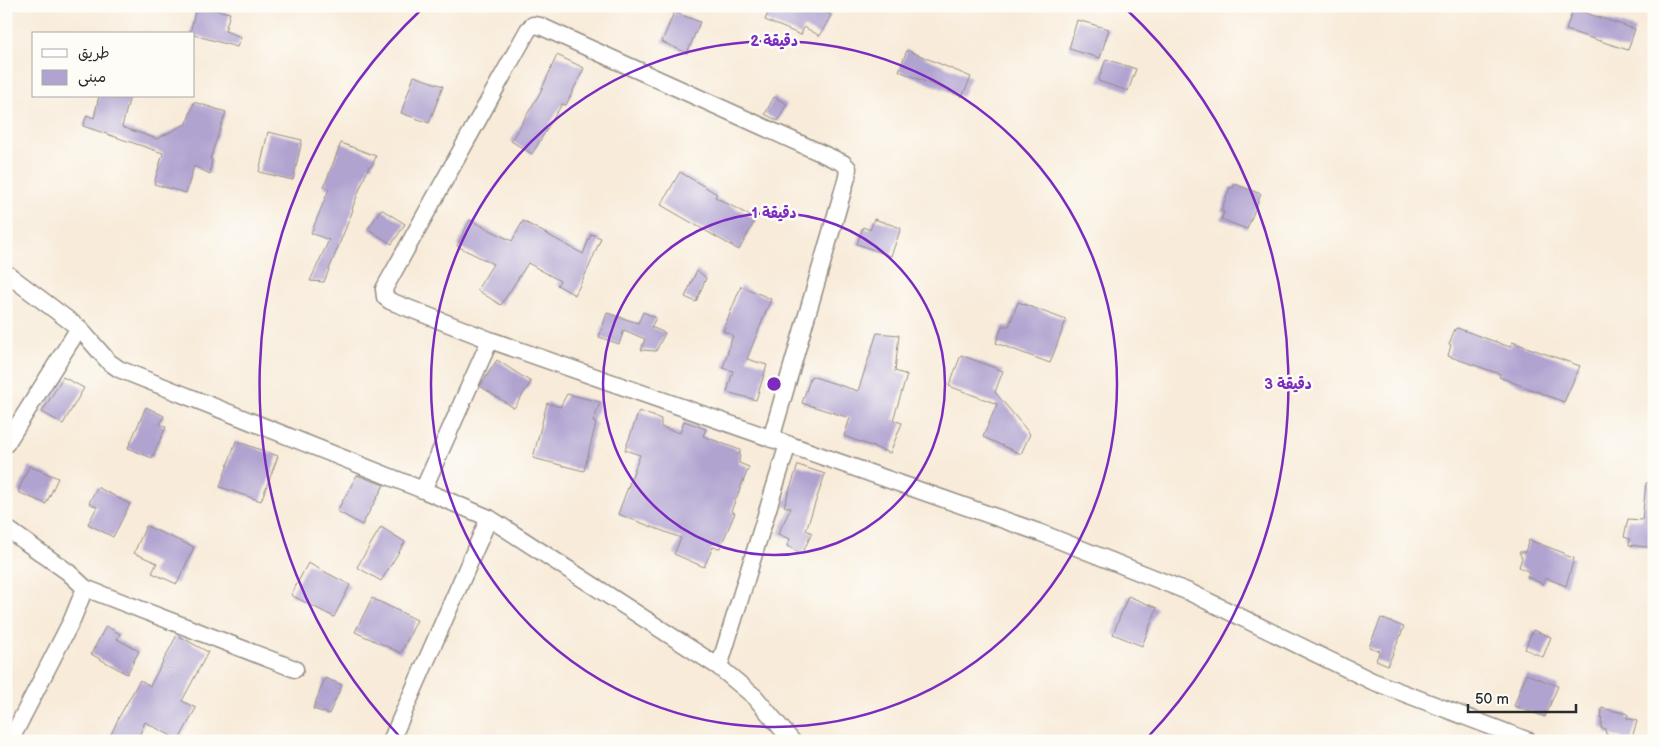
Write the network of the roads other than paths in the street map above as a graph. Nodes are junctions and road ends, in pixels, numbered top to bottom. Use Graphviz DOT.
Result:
graph roads {
  1 [pos="6,273"];
  2 [pos="79,328"];
  3 [pos="490,340"];
  4 [pos="771,439"];
  5 [pos="6,444"];
  6 [pos="788,444"];
  7 [pos="424,490"];
  8 [pos="489,518"];
  9 [pos="6,528"];
  10 [pos="85,588"];
  11 [pos="719,667"];
  12 [pos="294,669"];
  13 [pos="10,741"];
  14 [pos="391,741"];
  15 [pos="792,741"];
  16 [pos="1529,741"];
  1 -- 2 [label="street"];
  2 -- 5 [label="street"];
  2 -- 7 [label="street"];
  3 -- 4 [label="street"];
  3 -- 4 [label="street"];
  3 -- 7 [label="street"];
  4 -- 6 [label="street"];
  6 -- 11 [label="street"];
  6 -- 16 [label="street"];
  7 -- 8 [label="street"];
  8 -- 11 [label="street"];
  8 -- 14 [label="street"];
  9 -- 10 [label="street"];
  10 -- 12 [label="street"];
  10 -- 13 [label="street"];
  11 -- 15 [label="street"];
}
